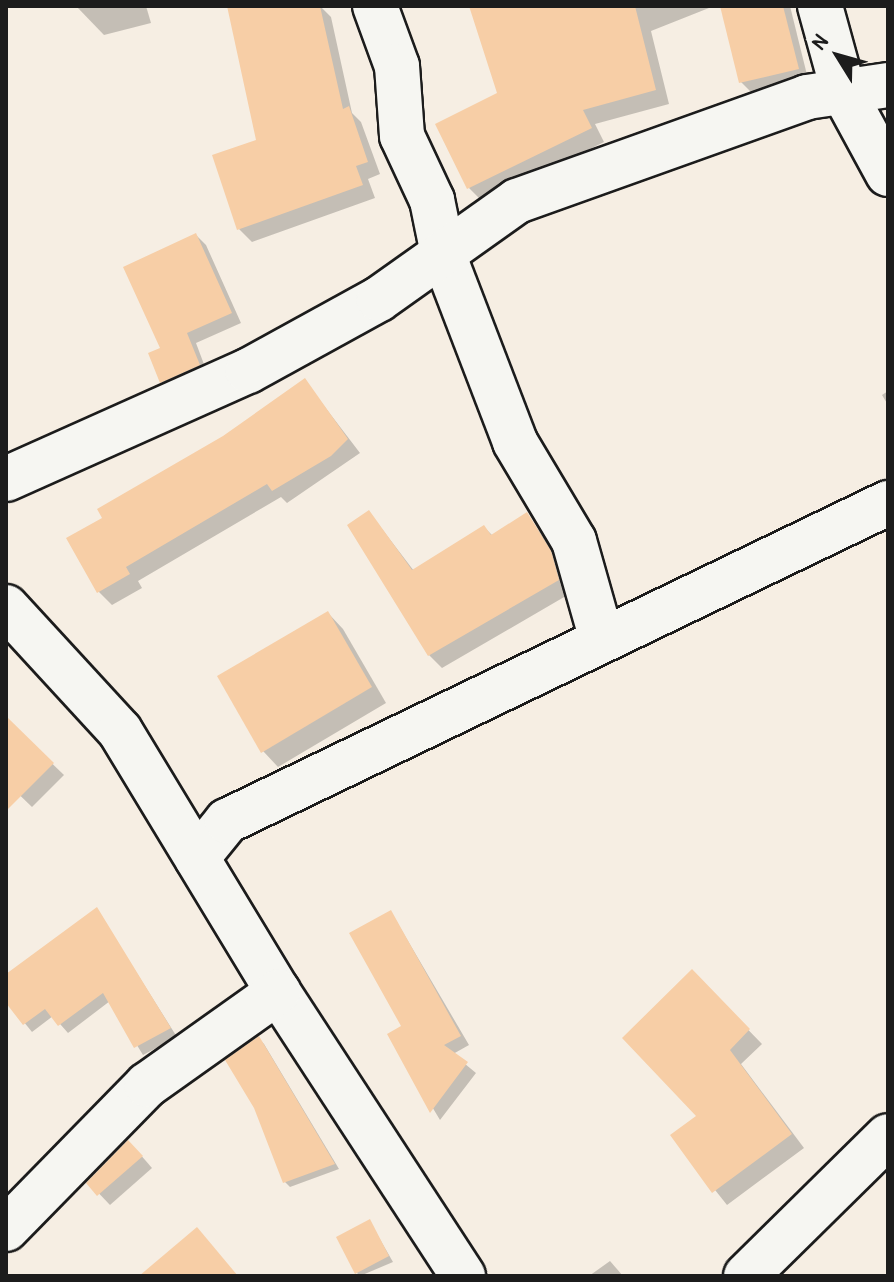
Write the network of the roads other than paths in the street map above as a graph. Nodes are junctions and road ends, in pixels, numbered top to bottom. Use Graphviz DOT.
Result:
graph roads {
  1 [pos="375,6"];
  2 [pos="820,6"];
  3 [pos="888,85"];
  4 [pos="844,93"];
  5 [pos="888,174"];
  6 [pos="443,254"];
  7 [pos="6,479"];
  8 [pos="888,503"];
  9 [pos="8,614"];
  10 [pos="602,640"];
  11 [pos="197,858"];
  12 [pos="278,992"];
  13 [pos="888,1136"];
  14 [pos="6,1229"];
  15 [pos="463,1276"];
  16 [pos="746,1276"];
  1 -- 6 [label="street"];
  2 -- 4 [label="street"];
  3 -- 4 [label="street"];
  4 -- 5 [label="street"];
  4 -- 6 [label="street"];
  6 -- 7 [label="street"];
  6 -- 10 [label="street"];
  8 -- 10 [label="street"];
  9 -- 11 [label="street"];
  10 -- 11 [label="street"];
  11 -- 12 [label="street"];
  12 -- 14 [label="street"];
  12 -- 15 [label="street"];
  13 -- 16 [label="street"];
}
